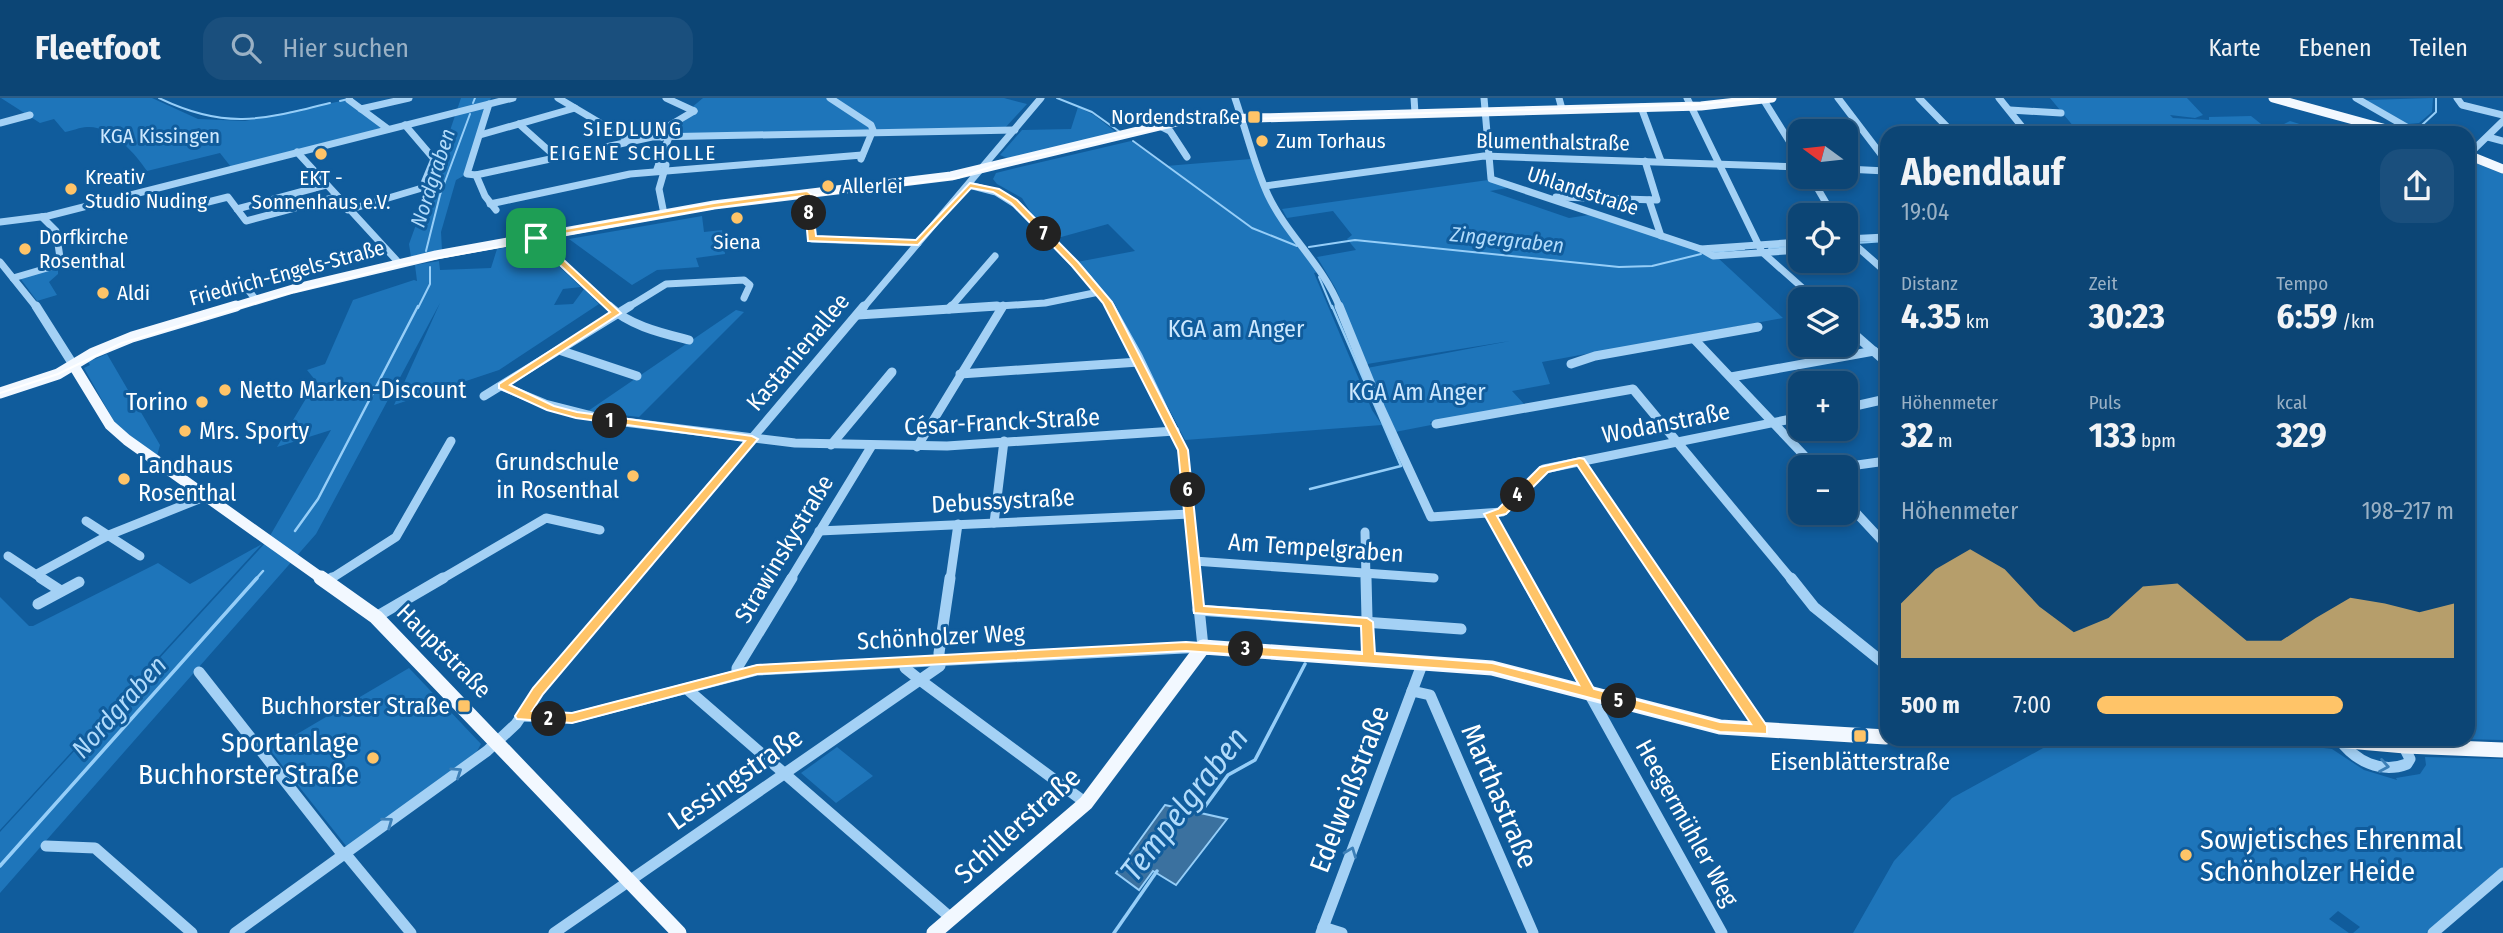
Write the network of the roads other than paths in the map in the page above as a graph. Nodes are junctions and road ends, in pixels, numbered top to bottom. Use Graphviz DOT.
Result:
graph roads {
  1 [pos="408,98"];
  2 [pos="513,98"];
  3 [pos="558,98"];
  4 [pos="666,98"];
  5 [pos="830,98"];
  6 [pos="1041,98"];
  7 [pos="1047,98"];
  8 [pos="1235,98"];
  9 [pos="1414,98"];
  10 [pos="1485,98"];
  11 [pos="1559,98"];
  12 [pos="1739,98"];
  13 [pos="1838,98"];
  14 [pos="1919,98"];
  15 [pos="1999,98"];
  16 [pos="2262,98"];
  17 [pos="2273,98"];
  18 [pos="2356,98"];
  19 [pos="2457,98"];
  20 [pos="1768,99"];
  21 [pos="349,100"];
  22 [pos="1689,102"];
  23 [pos="489,104"];
  24 [pos="1641,107"];
  25 [pos="575,108"];
  26 [pos="361,109"];
  27 [pos="1562,109"];
  28 [pos="2010,110"];
  29 [pos="1486,111"];
  30 [pos="1415,113"];
  31 [pos="2061,113"];
  32 [pos="30,115"];
  33 [pos="2503,115"];
  34 [pos="1241,118"];
  35 [pos="2503,121"];
  36 [pos="0,123"];
  37 [pos="519,124"];
  38 [pos="405,125"];
  39 [pos="1160,125"];
  40 [pos="1948,126"];
  41 [pos="2022,126"];
  42 [pos="2364,126"];
  43 [pos="2375,126"];
  44 [pos="2405,126"];
  45 [pos="388,130"];
  46 [pos="1017,130"];
  47 [pos="872,133"];
  48 [pos="480,135"];
  49 [pos="1788,136"];
  50 [pos="666,137"];
  51 [pos="2488,137"];
  52 [pos="2503,141"];
  53 [pos="632,142"];
  54 [pos="2475,149"];
  55 [pos="297,152"];
  56 [pos="997,152"];
  57 [pos="1880,153"];
  58 [pos="1489,156"];
  59 [pos="1187,157"];
  60 [pos="557,158"];
  61 [pos="2475,158"];
  62 [pos="1013,160"];
  63 [pos="1645,161"];
  64 [pos="1661,161"];
  65 [pos="1719,163"];
  66 [pos="1788,166"];
  67 [pos="984,168"];
  68 [pos="660,169"];
  69 [pos="1858,170"];
  70 [pos="2503,170"];
  71 [pos="1880,171"];
  72 [pos="476,175"];
  73 [pos="326,185"];
  74 [pos="970,185"];
  75 [pos="1265,186"];
  76 [pos="807,194"];
  77 [pos="336,197"];
  78 [pos="1548,198"];
  79 [pos="1649,200"];
  80 [pos="192,206"];
  81 [pos="237,209"];
  82 [pos="348,210"];
  83 [pos="664,214"];
  84 [pos="41,217"];
  85 [pos="3,220"];
  86 [pos="1661,236"];
  87 [pos="534,237"];
  88 [pos="1880,238"];
  89 [pos="1858,241"];
  90 [pos="918,243"];
  91 [pos="1788,244"];
  92 [pos="1759,248"];
  93 [pos="1788,249"];
  94 [pos="1858,249"];
  95 [pos="995,256"];
  96 [pos="0,262"];
  97 [pos="399,263"];
  98 [pos="1880,267"];
  99 [pos="13,278"];
  100 [pos="242,282"];
  101 [pos="1802,287"];
  102 [pos="1099,292"];
  103 [pos="744,298"];
  104 [pos="256,300"];
  105 [pos="1003,306"];
  106 [pos="950,309"];
  107 [pos="616,313"];
  108 [pos="858,315"];
  109 [pos="1758,327"];
  110 [pos="1858,338"];
  111 [pos="1694,339"];
  112 [pos="688,340"];
  113 [pos="559,350"];
  114 [pos="1874,352"];
  115 [pos="1880,357"];
  116 [pos="1139,362"];
  117 [pos="1571,364"];
  118 [pos="74,366"];
  119 [pos="892,372"];
  120 [pos="960,374"];
  121 [pos="637,376"];
  122 [pos="1731,377"];
  123 [pos="502,386"];
  124 [pos="0,393"];
  125 [pos="484,397"];
  126 [pos="1880,400"];
  127 [pos="1858,405"];
  128 [pos="1788,419"];
  129 [pos="1774,422"];
  130 [pos="1436,424"];
  131 [pos="1175,432"];
  132 [pos="752,439"];
  133 [pos="451,441"];
  134 [pos="1679,441"];
  135 [pos="1004,442"];
  136 [pos="831,445"];
  137 [pos="871,447"];
  138 [pos="917,447"];
  139 [pos="1804,455"];
  140 [pos="1580,461"];
  141 [pos="1880,462"];
  142 [pos="1858,465"];
  143 [pos="204,498"];
  144 [pos="1858,513"];
  145 [pos="1190,514"];
  146 [pos="1490,514"];
  147 [pos="86,521"];
  148 [pos="994,523"];
  149 [pos="957,524"];
  150 [pos="600,530"];
  151 [pos="819,531"];
  152 [pos="1365,532"];
  153 [pos="1880,534"];
  154 [pos="109,535"];
  155 [pos="8,555"];
  156 [pos="140,556"];
  157 [pos="1194,561"];
  158 [pos="1366,573"];
  159 [pos="37,574"];
  160 [pos="1434,578"];
  161 [pos="79,582"];
  162 [pos="326,582"];
  163 [pos="61,591"];
  164 [pos="38,604"];
  165 [pos="1198,610"];
  166 [pos="376,617"];
  167 [pos="1367,622"];
  168 [pos="1461,629"];
  169 [pos="1203,647"];
  170 [pos="1368,658"];
  171 [pos="1880,660"];
  172 [pos="940,661"];
  173 [pos="1423,662"];
  174 [pos="905,663"];
  175 [pos="199,672"];
  176 [pos="737,675"];
  177 [pos="920,680"];
  178 [pos="687,689"];
  179 [pos="1412,691"];
  180 [pos="1589,693"];
  181 [pos="522,716"];
  182 [pos="1763,730"];
  183 [pos="1880,737"];
  184 [pos="498,743"];
  185 [pos="2346,746"];
  186 [pos="2404,746"];
  187 [pos="2452,746"];
  188 [pos="2503,750"];
  189 [pos="785,773"];
  190 [pos="1086,803"];
  191 [pos="47,846"];
  192 [pos="344,854"];
  193 [pos="2503,873"];
  194 [pos="629,881"];
  195 [pos="951,918"];
  196 [pos="1322,930"];
  197 [pos="192,933"];
  198 [pos="235,933"];
  199 [pos="411,933"];
  200 [pos="554,933"];
  201 [pos="679,933"];
  202 [pos="933,933"];
  203 [pos="1342,933"];
  204 [pos="1532,933"];
  205 [pos="1722,933"];
  206 [pos="2433,933"];
  1 -- 26 [label="street"];
  2 -- 23 [label="street"];
  3 -- 25 [label="street"];
  4 -- 50 [label="street"];
  5 -- 47 [label="street"];
  6 -- 46 [label="street, Kastanienallee"];
  7 -- 46 [label="street, Kastanienallee"];
  8 -- 34 [label="street"];
  9 -- 30 [label="street"];
  10 -- 29 [label="street, Uhlandstraße"];
  11 -- 27 [label="street"];
  12 -- 22 [label="main road, Friedrich-Engels-Straße"];
  13 -- 57 [label="street"];
  14 -- 40 [label="street"];
  15 -- 28 [label="street"];
  16 -- 42 [label="main road"];
  17 -- 43 [label="main road"];
  18 -- 44 [label="street"];
  19 -- 33 [label="street"];
  20 -- 22 [label="main road, Friedrich-Engels-Straße"];
  20 -- 49 [label="street"];
  21 -- 26 [label="street"];
  22 -- 24 [label="main road, Friedrich-Engels-Straße"];
  22 -- 65 [label="street"];
  23 -- 38 [label="street"];
  23 -- 48 [label="street"];
  24 -- 27 [label="main road, Friedrich-Engels-Straße"];
  24 -- 64 [label="street"];
  25 -- 37 [label="street"];
  25 -- 53 [label="street"];
  26 -- 45 [label="street"];
  27 -- 29 [label="main road, Friedrich-Engels-Straße"];
  28 -- 31 [label="street"];
  28 -- 41 [label="street"];
  29 -- 30 [label="main road, Friedrich-Engels-Straße"];
  29 -- 58 [label="street, Uhlandstraße"];
  30 -- 34 [label="main road, Friedrich-Engels-Straße"];
  32 -- 36 [label="street"];
  34 -- 39 [label="main road, Friedrich-Engels-Straße"];
  34 -- 75 [label="street"];
  35 -- 51 [label="street"];
  37 -- 48 [label="street"];
  37 -- 60 [label="street"];
  38 -- 45 [label="street"];
  38 -- 82 [label="street"];
  39 -- 59 [label="street"];
  39 -- 62 [label="main road, Friedrich-Engels-Straße"];
  45 -- 55 [label="street"];
  46 -- 47 [label="street"];
  46 -- 56 [label="street, Kastanienallee"];
  47 -- 50 [label="street"];
  47 -- 68 [label="street"];
  48 -- 72 [label="street"];
  50 -- 53 [label="street"];
  50 -- 68 [label="street"];
  51 -- 52 [label="street"];
  51 -- 54 [label="street"];
  53 -- 60 [label="street"];
  55 -- 73 [label="street"];
  55 -- 84 [label="street"];
  56 -- 62 [label="street"];
  56 -- 67 [label="street, Kastanienallee"];
  58 -- 63 [label="street, Blumenthalstraße"];
  58 -- 75 [label="street, Blumenthalstraße"];
  58 -- 78 [label="street, Uhlandstraße"];
  60 -- 72 [label="street"];
  61 -- 70 [label="main road"];
  62 -- 67 [label="main road, Friedrich-Engels-Straße"];
  63 -- 64 [label="street, Blumenthalstraße"];
  63 -- 79 [label="street"];
  64 -- 65 [label="street, Blumenthalstraße"];
  65 -- 66 [label="street, Blumenthalstraße"];
  65 -- 92 [label="street"];
  67 -- 74 [label="street, Kastanienallee"];
  67 -- 76 [label="main road, Friedrich-Engels-Straße"];
  68 -- 72 [label="street"];
  68 -- 83 [label="street"];
  69 -- 71 [label="street"];
  73 -- 77 [label="street"];
  73 -- 81 [label="street"];
  74 -- 90 [label="street, Kastanienallee"];
  74 -- 102 [label="street"];
  75 -- 146 [label="street"];
  76 -- 83 [label="main road, Friedrich-Engels-Straße"];
  76 -- 90 [label="street"];
  77 -- 81 [label="street"];
  77 -- 82 [label="street"];
  78 -- 79 [label="street"];
  78 -- 86 [label="street, Uhlandstraße"];
  79 -- 86 [label="street"];
  80 -- 81 [label="street"];
  82 -- 97 [label="street"];
  83 -- 87 [label="main road, Friedrich-Engels-Straße"];
  84 -- 85 [label="street"];
  84 -- 99 [label="street"];
  86 -- 92 [label="street, Uhlandstraße"];
  87 -- 97 [label="main road, Friedrich-Engels-Straße"];
  87 -- 107 [label="street"];
  88 -- 89 [label="street"];
  90 -- 108 [label="street, Kastanienallee"];
  91 -- 92 [label="street"];
  92 -- 93 [label="street"];
  92 -- 101 [label="street"];
  94 -- 98 [label="street"];
  95 -- 106 [label="street"];
  96 -- 99 [label="street, Hauptstraße"];
  97 -- 104 [label="main road, Friedrich-Engels-Straße"];
  99 -- 118 [label="street, Hauptstraße"];
  100 -- 104 [label="street"];
  102 -- 105 [label="street"];
  102 -- 116 [label="street"];
  103 -- 107 [label="street"];
  104 -- 118 [label="main road, Friedrich-Engels-Straße"];
  105 -- 106 [label="street"];
  105 -- 120 [label="street"];
  106 -- 108 [label="street"];
  107 -- 112 [label="street"];
  107 -- 113 [label="street"];
  108 -- 132 [label="street, Kastanienallee"];
  109 -- 111 [label="street"];
  110 -- 114 [label="street"];
  111 -- 117 [label="street"];
  111 -- 122 [label="street"];
  113 -- 121 [label="street"];
  113 -- 123 [label="street"];
  114 -- 115 [label="street"];
  114 -- 122 [label="street"];
  116 -- 120 [label="street"];
  116 -- 131 [label="street"];
  118 -- 124 [label="main road, Friedrich-Engels-Straße"];
  118 -- 143 [label="main road, Hauptstraße"];
  119 -- 136 [label="street, César-Franck-Straße"];
  120 -- 138 [label="street"];
  122 -- 129 [label="street"];
  123 -- 125 [label="street"];
  123 -- 132 [label="street, César-Franck-Straße"];
  126 -- 127 [label="street"];
  128 -- 129 [label="street, Wodanstraße"];
  129 -- 134 [label="street, Wodanstraße"];
  129 -- 139 [label="street"];
  130 -- 134 [label="street"];
  131 -- 135 [label="street, César-Franck-Straße"];
  131 -- 145 [label="street"];
  132 -- 136 [label="street, César-Franck-Straße"];
  132 -- 181 [label="street, Kastanienallee"];
  133 -- 162 [label="street"];
  134 -- 140 [label="street, Wodanstraße"];
  134 -- 171 [label="street"];
  135 -- 138 [label="street, César-Franck-Straße"];
  135 -- 148 [label="street"];
  136 -- 137 [label="street, César-Franck-Straße"];
  137 -- 138 [label="street, César-Franck-Straße"];
  137 -- 151 [label="street, Strawinskystraße"];
  140 -- 146 [label="street, Wodanstraße"];
  140 -- 182 [label="street"];
  141 -- 142 [label="street"];
  143 -- 154 [label="street"];
  143 -- 162 [label="main road, Hauptstraße"];
  144 -- 153 [label="street"];
  145 -- 148 [label="street, Debussystraße"];
  145 -- 157 [label="street"];
  146 -- 180 [label="street, Heegermühler Weg"];
  147 -- 154 [label="street"];
  148 -- 149 [label="street, Debussystraße"];
  149 -- 151 [label="street, Debussystraße"];
  149 -- 172 [label="street"];
  150 -- 166 [label="street"];
  151 -- 176 [label="street, Strawinskystraße"];
  152 -- 158 [label="street"];
  154 -- 156 [label="street"];
  154 -- 159 [label="street"];
  155 -- 159 [label="street"];
  157 -- 158 [label="street, Am Tempelgraben"];
  157 -- 165 [label="street"];
  158 -- 160 [label="street, Am Tempelgraben"];
  158 -- 167 [label="street"];
  159 -- 163 [label="street"];
  161 -- 163 [label="street"];
  162 -- 166 [label="main road, Hauptstraße"];
  163 -- 164 [label="street"];
  165 -- 167 [label="street"];
  165 -- 169 [label="street"];
  166 -- 184 [label="main road, Hauptstraße"];
  167 -- 168 [label="street"];
  167 -- 170 [label="street"];
  169 -- 170 [label="main road, Schönholzer Weg"];
  169 -- 172 [label="street, Schönholzer Weg"];
  169 -- 190 [label="main road, Schillerstraße"];
  170 -- 173 [label="main road, Schönholzer Weg"];
  172 -- 174 [label="street, Schönholzer Weg"];
  172 -- 177 [label="street, Lessingstraße"];
  173 -- 179 [label="street, Edelweißstraße"];
  173 -- 180 [label="main road, Schönholzer Weg"];
  174 -- 176 [label="street, Schönholzer Weg"];
  174 -- 177 [label="street"];
  175 -- 192 [label="street"];
  176 -- 178 [label="street, Schönholzer Weg"];
  177 -- 189 [label="street, Lessingstraße"];
  177 -- 190 [label="street"];
  178 -- 181 [label="street, Schönholzer Weg"];
  178 -- 189 [label="street"];
  196 -- 179 [label="street, Edelweißstraße, one-way"];
  179 -- 204 [label="street, Marthastraße"];
  180 -- 182 [label="main road, Schönholzer Weg"];
  180 -- 205 [label="street, Heegermühler Weg"];
  181 -- 184 [label="street, Kastanienallee"];
  182 -- 183 [label="main road, Schönholzer Weg"];
  192 -- 184 [label="street, one-way"];
  184 -- 194 [label="main road, Hauptstraße"];
  185 -- 186 [label="street, one-way"];
  187 -- 188 [label="main road"];
  189 -- 194 [label="street, Lessingstraße"];
  189 -- 195 [label="street"];
  190 -- 195 [label="main road, Schillerstraße"];
  191 -- 197 [label="street"];
  192 -- 198 [label="street"];
  192 -- 199 [label="street"];
  193 -- 206 [label="street"];
  194 -- 200 [label="street, Lessingstraße"];
  194 -- 201 [label="main road, Hauptstraße"];
  195 -- 202 [label="main road, Schillerstraße"];
  196 -- 203 [label="street"];
}
